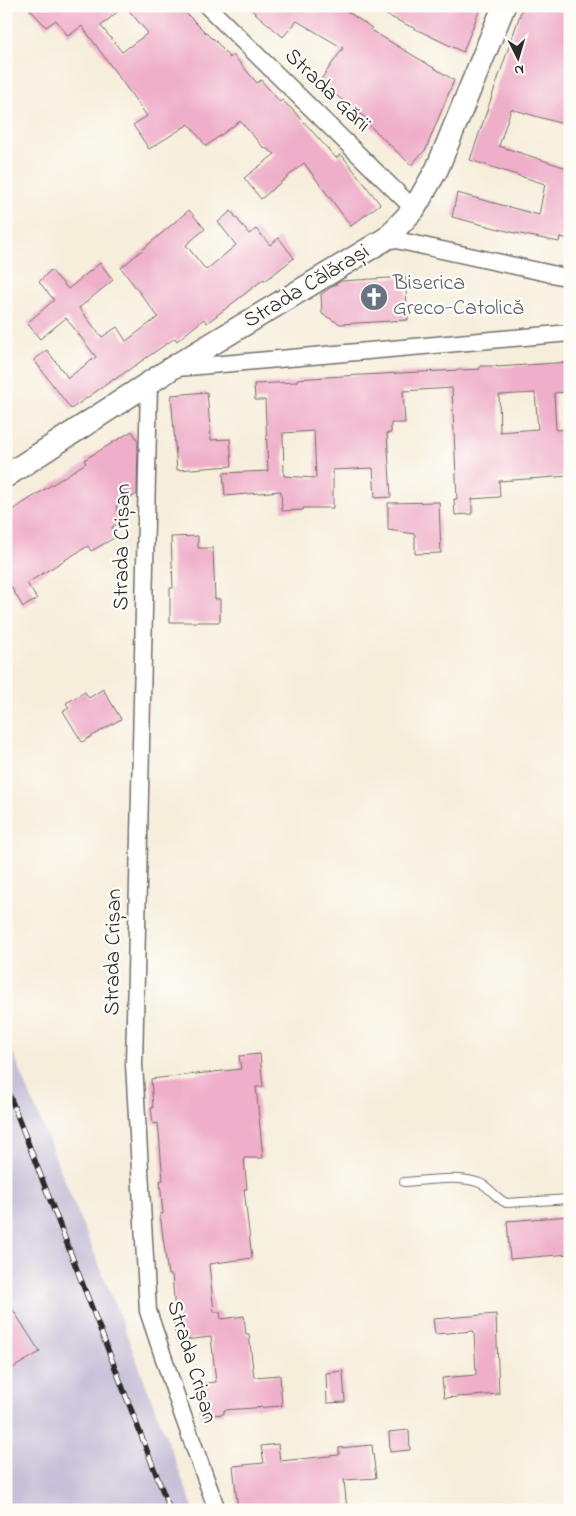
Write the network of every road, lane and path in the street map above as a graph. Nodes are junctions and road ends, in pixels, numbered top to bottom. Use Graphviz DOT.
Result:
graph roads {
  1 [pos="207,6"];
  2 [pos="504,6"];
  3 [pos="414,209"];
  4 [pos="387,238"];
  5 [pos="570,278"];
  6 [pos="570,333"];
  7 [pos="172,368"];
  8 [pos="149,383"];
  9 [pos="6,476"];
  10 [pos="404,1182"];
  11 [pos="570,1199"];
  12 [pos="217,1510"];
  1 -- 3 [label="street, Strada Gării"];
  2 -- 3 [label="main road, Strada Călărași"];
  3 -- 4 [label="main road, Strada Călărași"];
  4 -- 5 [label="street"];
  4 -- 7 [label="main road, Strada Călărași"];
  6 -- 7 [label="street"];
  7 -- 8 [label="main road, Strada Călărași"];
  8 -- 9 [label="main road, Strada Călărași"];
  8 -- 12 [label="street, Strada Crișan"];
  10 -- 11 [label="lane"];
}
